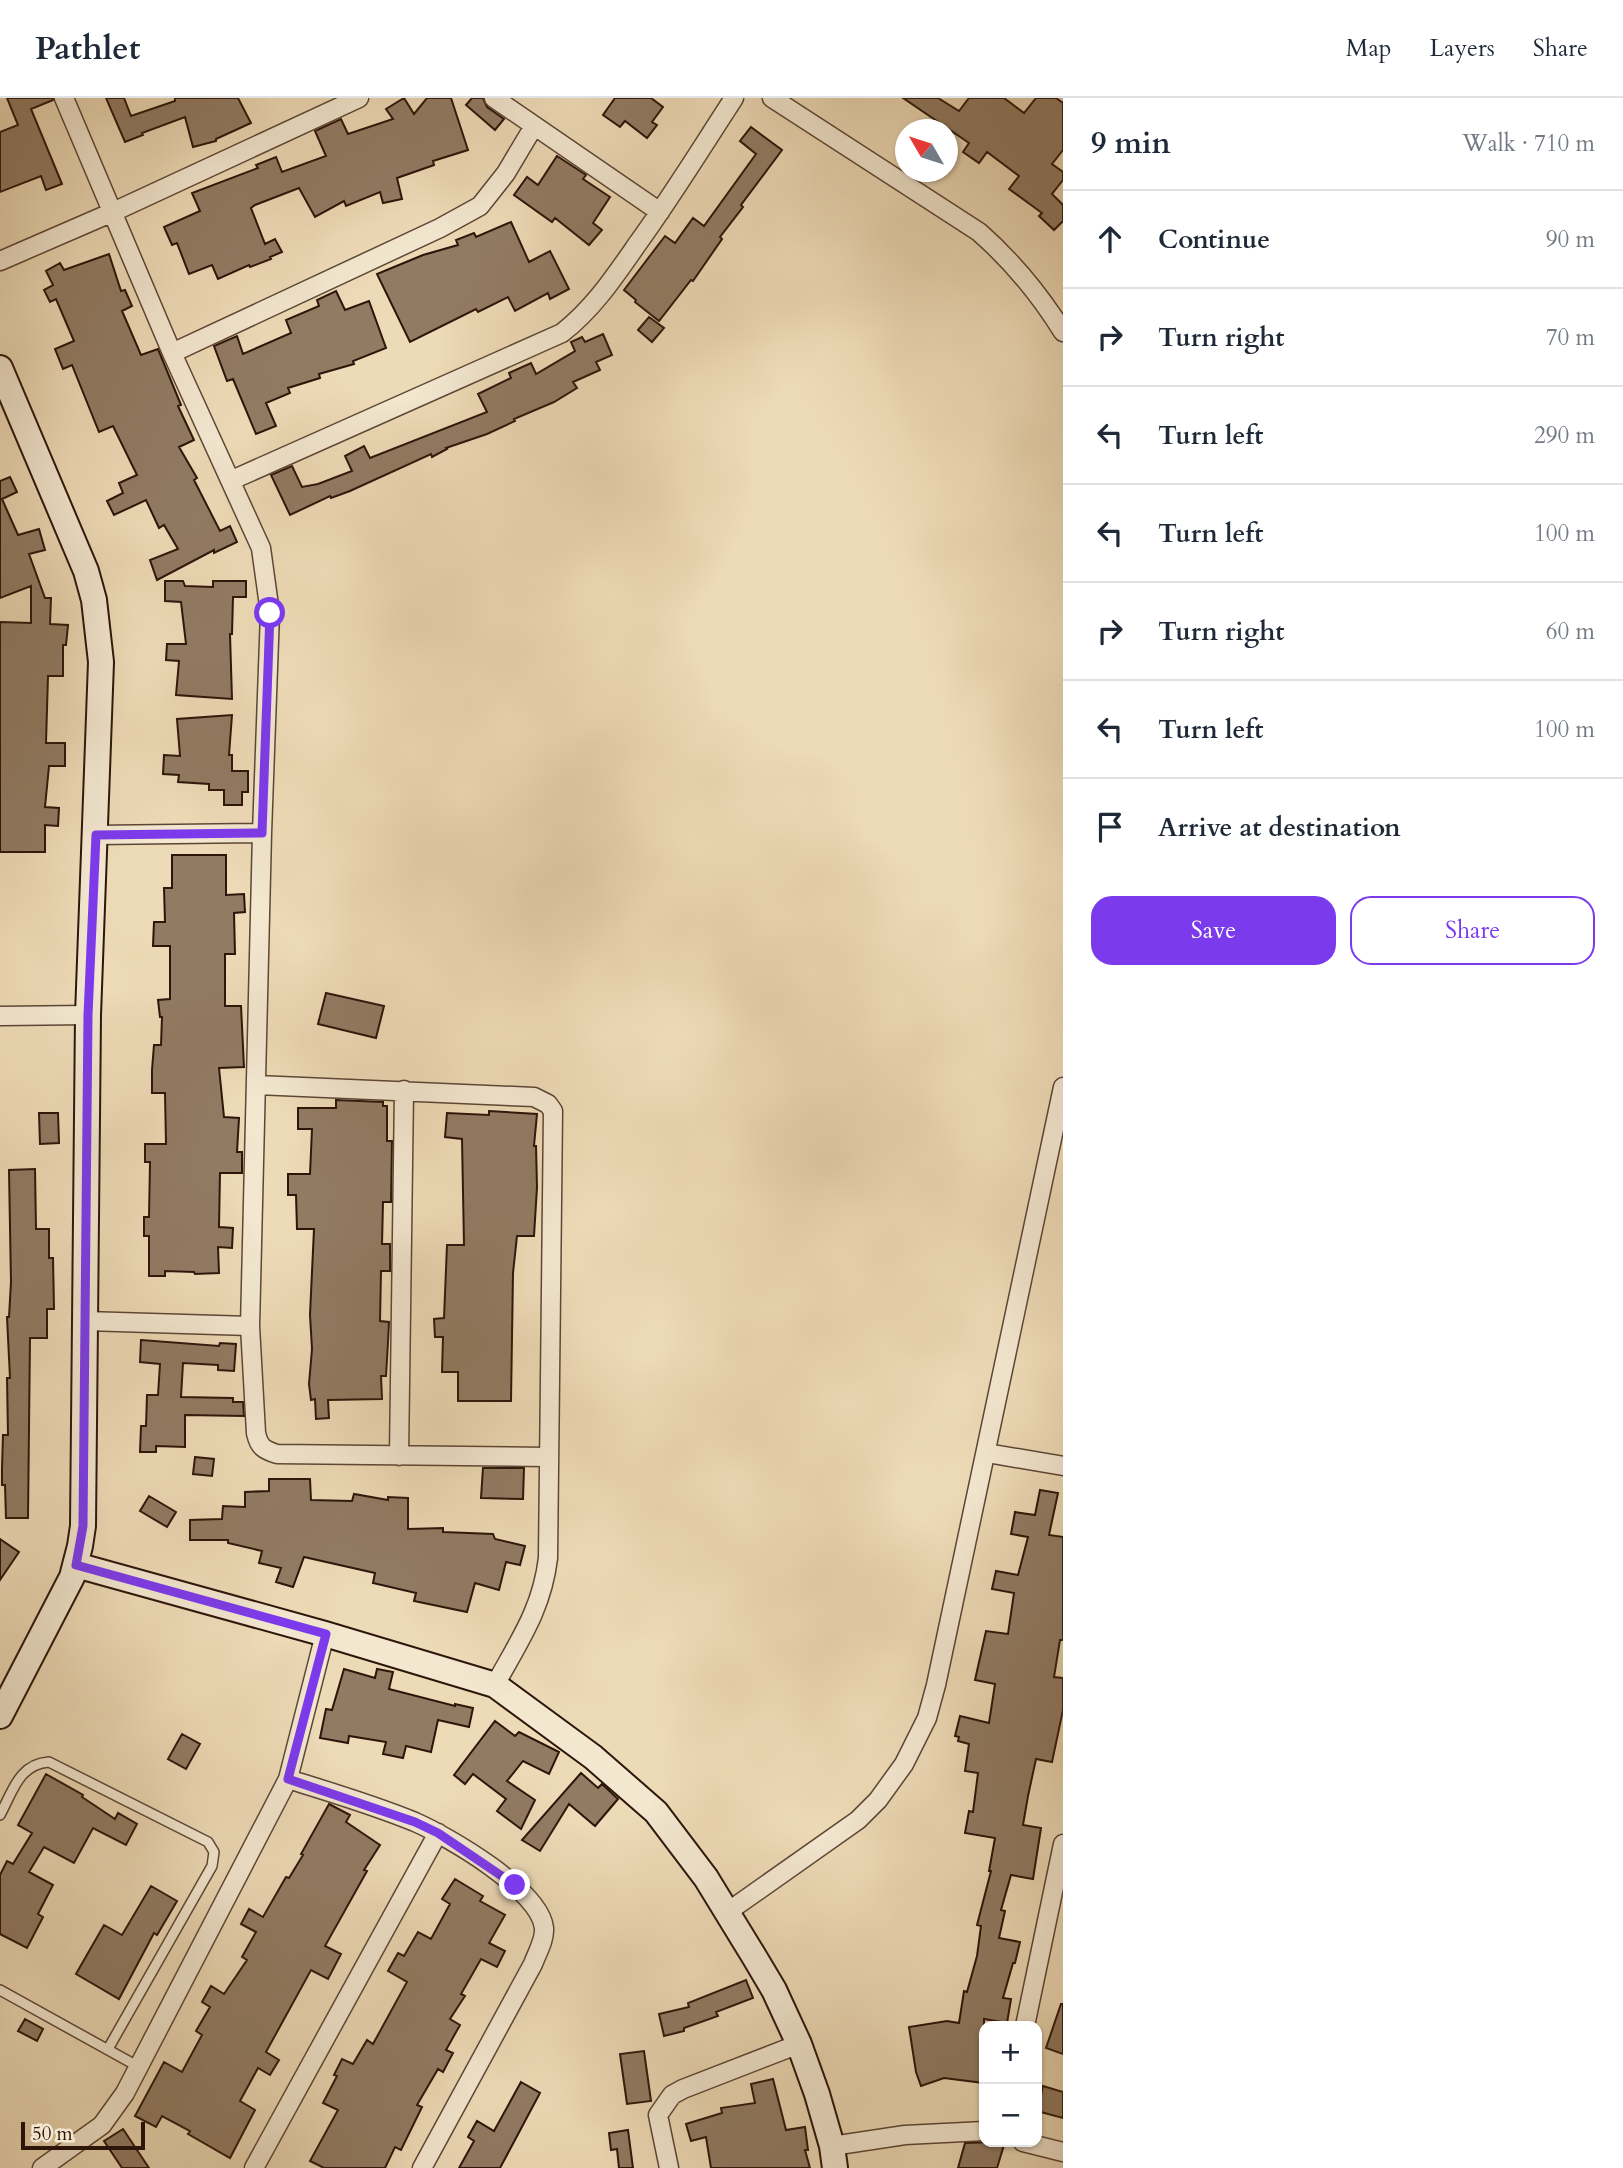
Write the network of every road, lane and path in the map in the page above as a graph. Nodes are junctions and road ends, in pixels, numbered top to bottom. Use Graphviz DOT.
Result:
graph roads {
  1 [pos="64,98"];
  2 [pos="359,98"];
  3 [pos="494,98"];
  4 [pos="734,98"];
  5 [pos="772,98"];
  6 [pos="534,126"];
  7 [pos="113,212"];
  8 [pos="660,212"];
  9 [pos="0,261"];
  10 [pos="1057,307"];
  11 [pos="1063,332"];
  12 [pos="172,353"];
  13 [pos="0,368"];
  14 [pos="232,480"];
  15 [pos="262,833"];
  16 [pos="96,835"];
  17 [pos="88,1015"];
  18 [pos="0,1016"];
  19 [pos="257,1085"];
  20 [pos="1063,1087"];
  21 [pos="404,1090"];
  22 [pos="85,1321"];
  23 [pos="250,1326"];
  24 [pos="986,1453"];
  25 [pos="399,1456"];
  26 [pos="547,1457"];
  27 [pos="1063,1466"];
  28 [pos="76,1565"];
  29 [pos="326,1634"];
  30 [pos="495,1685"];
  31 [pos="0,1716"];
  32 [pos="288,1779"];
  33 [pos="0,1815"];
  34 [pos="438,1833"];
  35 [pos="1063,1844"];
  36 [pos="726,1913"];
  37 [pos="0,1990"];
  38 [pos="1026,2021"];
  39 [pos="799,2044"];
  40 [pos="108,2049"];
  41 [pos="139,2067"];
  42 [pos="979,2131"];
  43 [pos="1042,2146"];
  44 [pos="1063,2151"];
  45 [pos="834,2157"];
  46 [pos="60,2163"];
  47 [pos="41,2168"];
  48 [pos="254,2168"];
  49 [pos="422,2168"];
  50 [pos="669,2168"];
  1 -- 7 [label="street"];
  2 -- 7 [label="street"];
  3 -- 6 [label="street"];
  4 -- 8 [label="street"];
  5 -- 10 [label="street"];
  6 -- 8 [label="street"];
  6 -- 12 [label="street"];
  7 -- 9 [label="street"];
  7 -- 12 [label="street"];
  8 -- 14 [label="street"];
  10 -- 11 [label="street"];
  12 -- 14 [label="street"];
  13 -- 16 [label="street"];
  14 -- 15 [label="street"];
  15 -- 16 [label="street"];
  15 -- 19 [label="street"];
  16 -- 17 [label="street"];
  17 -- 18 [label="street"];
  17 -- 22 [label="street"];
  19 -- 21 [label="street"];
  19 -- 23 [label="street"];
  20 -- 24 [label="street"];
  21 -- 25 [label="street"];
  21 -- 26 [label="street"];
  22 -- 23 [label="street"];
  22 -- 28 [label="street"];
  23 -- 25 [label="street"];
  24 -- 27 [label="street"];
  24 -- 36 [label="street"];
  25 -- 26 [label="street"];
  26 -- 30 [label="street"];
  28 -- 29 [label="street"];
  28 -- 31 [label="street"];
  29 -- 30 [label="street"];
  29 -- 32 [label="street"];
  30 -- 36 [label="street"];
  32 -- 34 [label="street"];
  32 -- 41 [label="street"];
  33 -- 40 [label="lane"];
  34 -- 48 [label="street"];
  34 -- 49 [label="street"];
  35 -- 38 [label="street"];
  36 -- 39 [label="street"];
  37 -- 40 [label="lane"];
  39 -- 45 [label="street"];
  39 -- 50 [label="street"];
  40 -- 41 [label="lane"];
  41 -- 46 [label="street"];
  42 -- 45 [label="street"];
  43 -- 44 [label="street"];
  46 -- 47 [label="street"];
}
